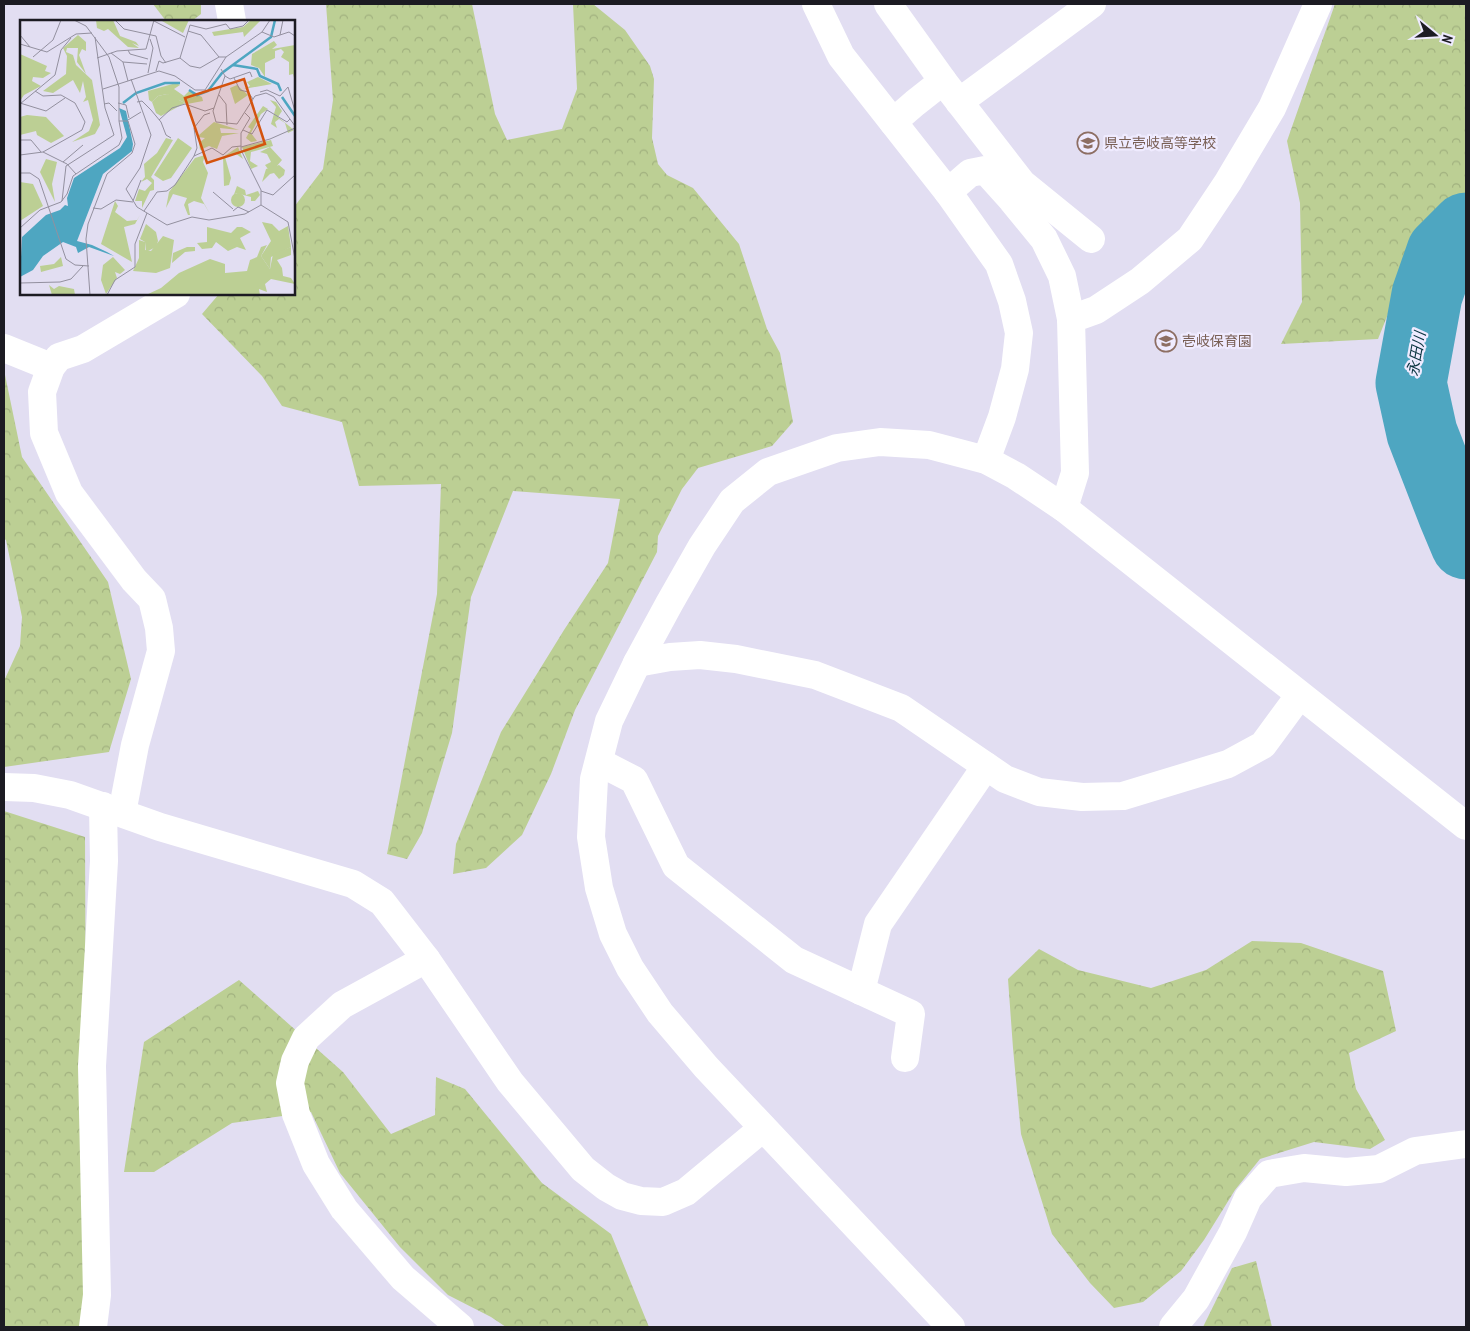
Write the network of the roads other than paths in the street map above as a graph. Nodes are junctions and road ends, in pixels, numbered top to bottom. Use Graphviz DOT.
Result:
graph roads {
  1 [pos="229,4"];
  2 [pos="816,4"];
  3 [pos="888,4"];
  4 [pos="1092,4"];
  5 [pos="1318,4"];
  6 [pos="232,20"];
  7 [pos="951,91"];
  8 [pos="893,122"];
  9 [pos="948,192"];
  10 [pos="1090,239"];
  11 [pos="174,295"];
  12 [pos="1071,319"];
  13 [pos="4,348"];
  14 [pos="51,367"];
  15 [pos="986,460"];
  16 [pos="1064,508"];
  17 [pos="637,664"];
  18 [pos="1299,696"];
  19 [pos="598,762"];
  20 [pos="986,766"];
  21 [pos="4,787"];
  22 [pos="112,810"];
  23 [pos="1466,826"];
  24 [pos="426,958"];
  25 [pos="861,991"];
  26 [pos="905,1058"];
  27 [pos="763,1128"];
  28 [pos="1466,1144"];
  29 [pos="93,1327"];
  30 [pos="460,1327"];
  31 [pos="951,1327"];
  32 [pos="1173,1327"];
  1 -- 6 [label="street"];
  2 -- 8 [label="street"];
  3 -- 7 [label="street"];
  4 -- 7 [label="street"];
  5 -- 12 [label="street"];
  7 -- 8 [label="street"];
  7 -- 10 [label="street"];
  8 -- 9 [label="street"];
  9 -- 12 [label="street"];
  9 -- 15 [label="street"];
  11 -- 14 [label="street"];
  12 -- 16 [label="street"];
  13 -- 14 [label="street"];
  14 -- 22 [label="street"];
  15 -- 16 [label="street"];
  15 -- 17 [label="street"];
  16 -- 18 [label="street"];
  17 -- 19 [label="street"];
  17 -- 20 [label="street"];
  18 -- 20 [label="street"];
  18 -- 23 [label="street"];
  19 -- 25 [label="street"];
  19 -- 27 [label="street"];
  20 -- 25 [label="street"];
  21 -- 22 [label="street"];
  22 -- 24 [label="street"];
  22 -- 29 [label="street"];
  24 -- 27 [label="street"];
  24 -- 30 [label="street"];
  25 -- 26 [label="street"];
  27 -- 31 [label="street"];
  28 -- 32 [label="street"];
}
